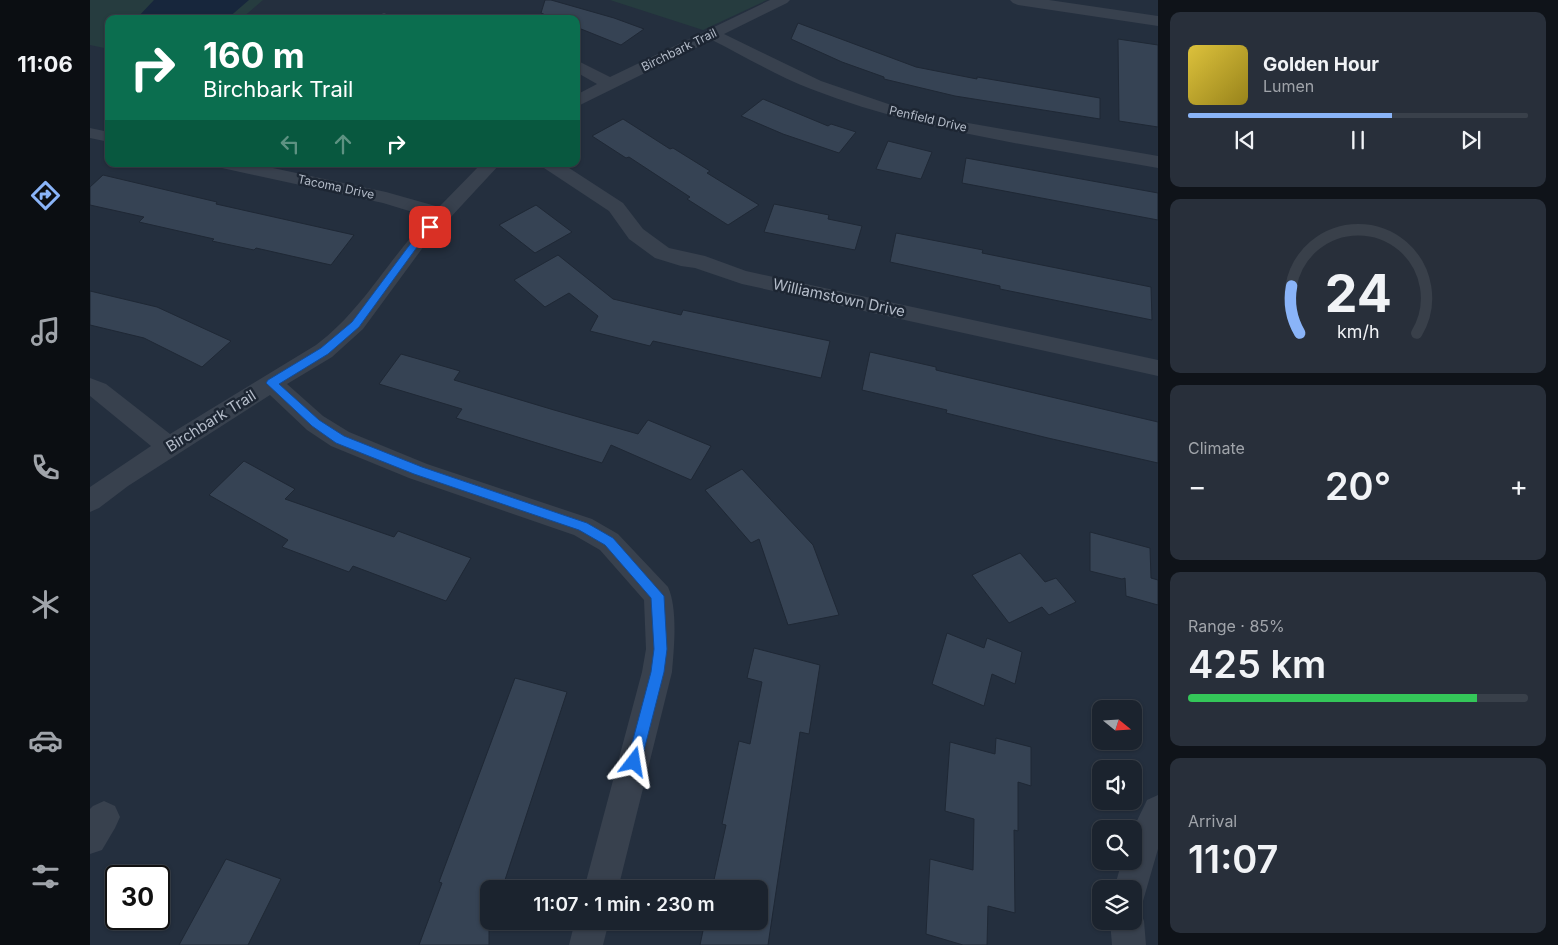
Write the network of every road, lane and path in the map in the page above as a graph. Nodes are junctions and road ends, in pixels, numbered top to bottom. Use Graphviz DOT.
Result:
graph roads {
  1 [pos="782,0"];
  2 [pos="1018,0"];
  3 [pos="1158,21"];
  4 [pos="712,34"];
  5 [pos="580,67"];
  6 [pos="609,84"];
  7 [pos="580,100"];
  8 [pos="90,133"];
  9 [pos="105,136"];
  10 [pos="1158,162"];
  11 [pos="243,167"];
  12 [pos="488,167"];
  13 [pos="556,167"];
  14 [pos="442,214"];
  15 [pos="1158,368"];
  16 [pos="271,383"];
  17 [pos="90,387"];
  18 [pos="170,447"];
  19 [pos="90,501"];
  20 [pos="1158,811"];
  21 [pos="603,880"];
  22 [pos="1133,880"];
  23 [pos="590,930"];
  24 [pos="1128,930"];
  25 [pos="586,945"];
  26 [pos="1129,945"];
  1 -- 4 [label="street, Birchbark Trail"];
  2 -- 3 [label="street"];
  4 -- 6 [label="street, Birchbark Trail"];
  4 -- 10 [label="street, Penfield Drive"];
  5 -- 6 [label="street"];
  6 -- 7 [label="street, Birchbark Trail"];
  8 -- 9 [label="street"];
  11 -- 14 [label="street, Tacoma Drive"];
  12 -- 14 [label="street, Birchbark Trail"];
  13 -- 15 [label="street, Williamstown Drive"];
  14 -- 16 [label="street, Birchbark Trail"];
  16 -- 18 [label="street, Birchbark Trail"];
  16 -- 21 [label="street"];
  17 -- 18 [label="street"];
  18 -- 19 [label="street, Birchbark Trail"];
  20 -- 22 [label="street"];
  23 -- 25 [label="street"];
  24 -- 26 [label="street"];
}
